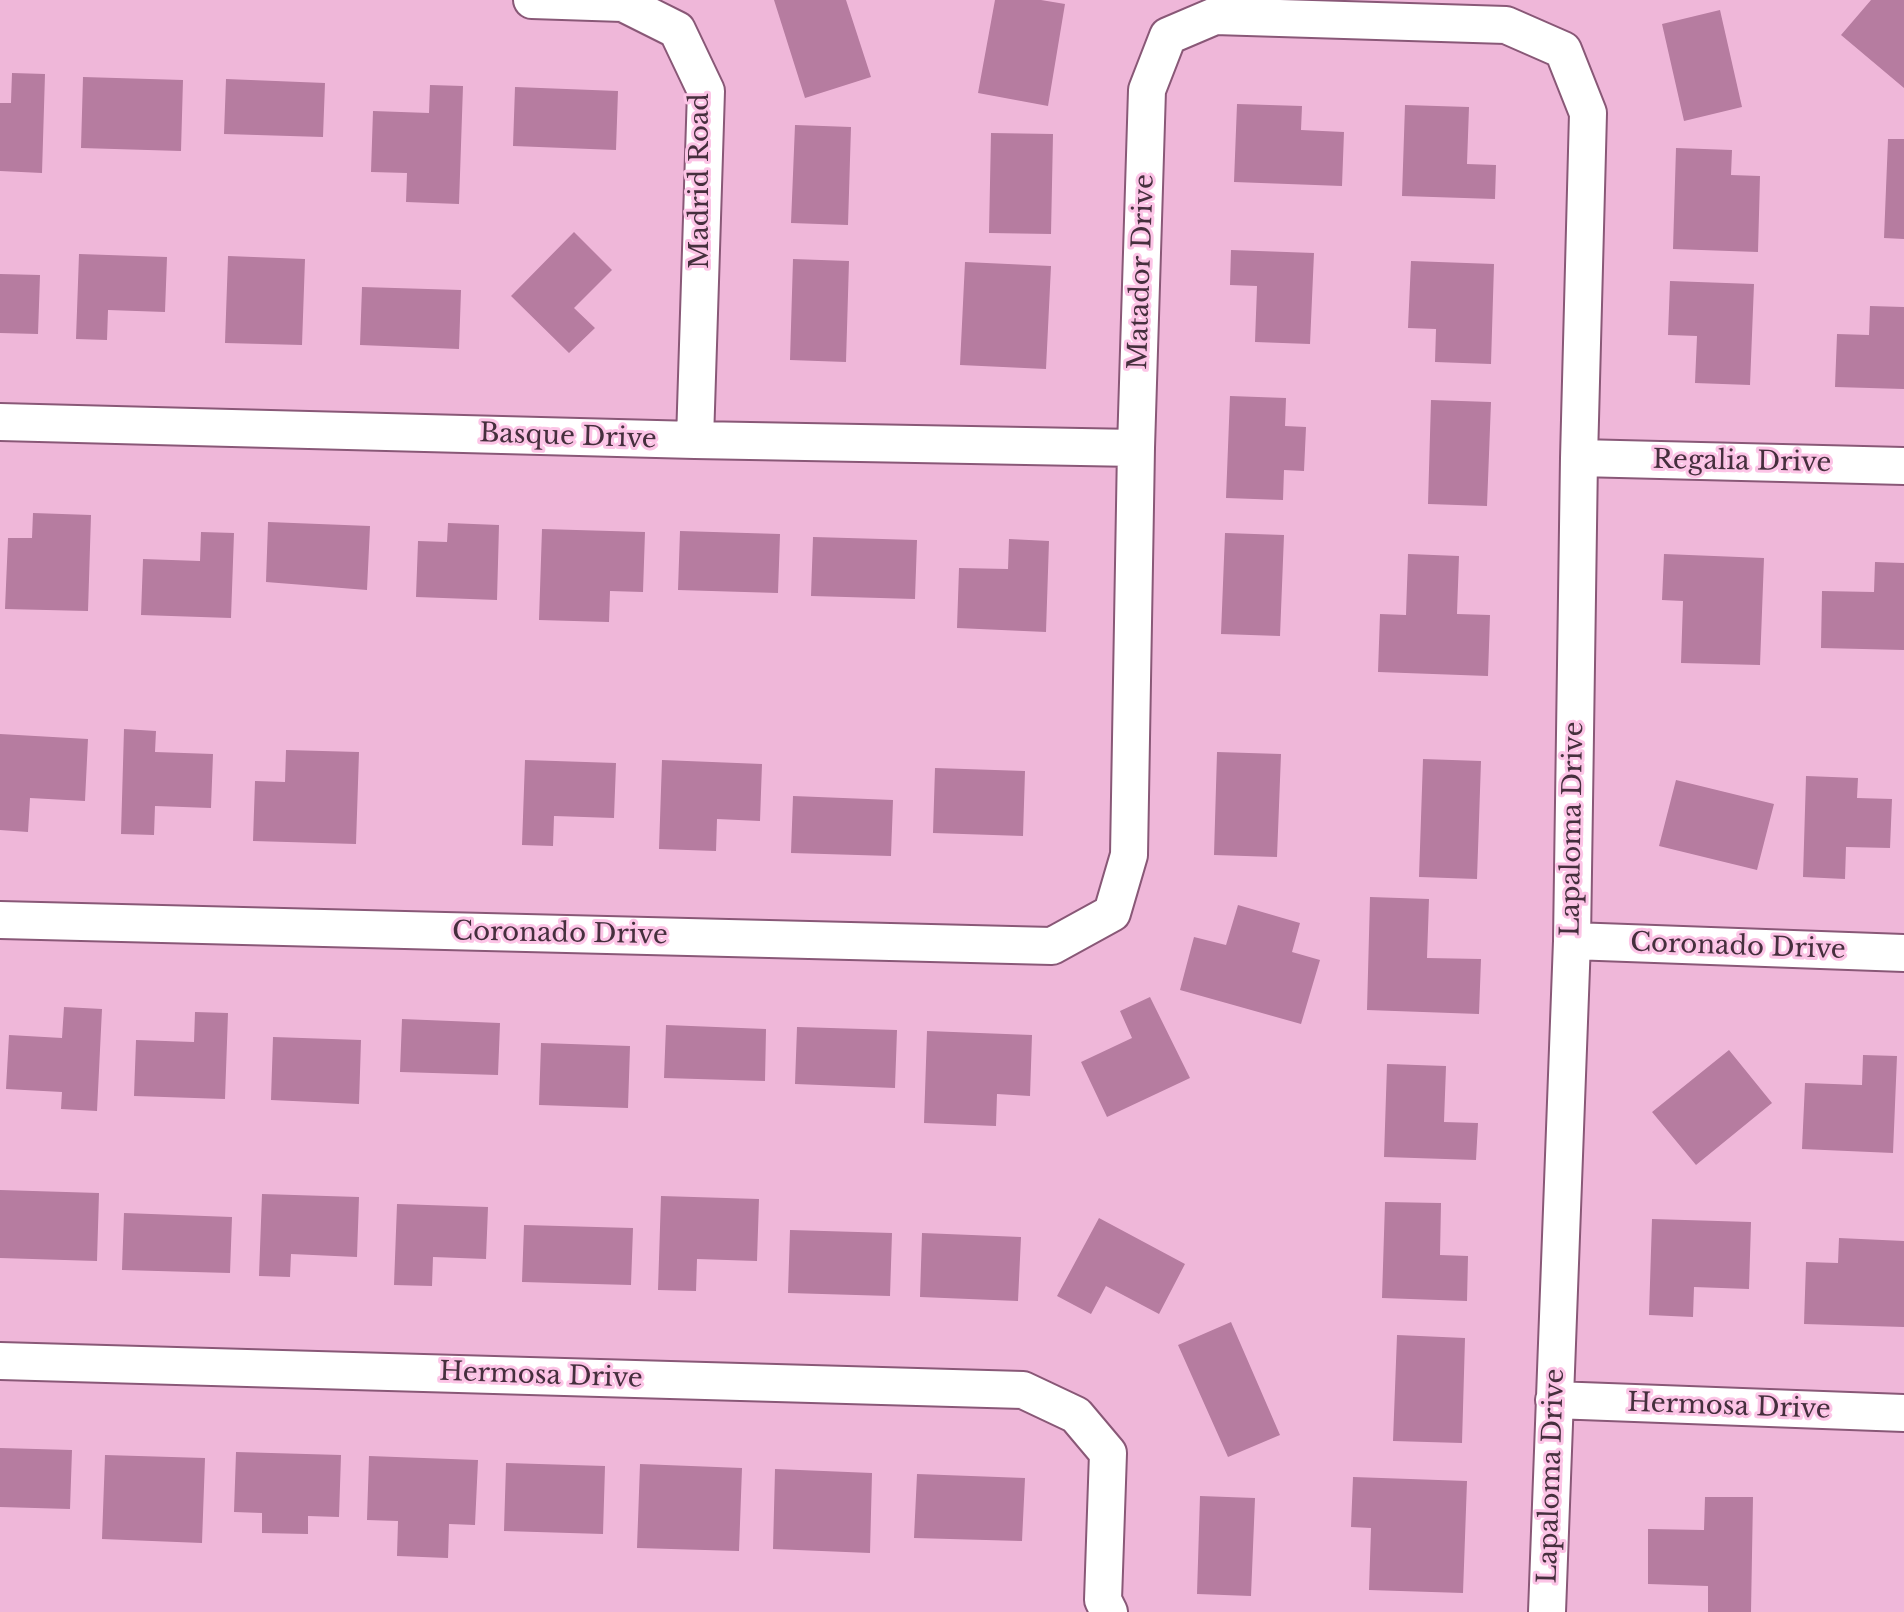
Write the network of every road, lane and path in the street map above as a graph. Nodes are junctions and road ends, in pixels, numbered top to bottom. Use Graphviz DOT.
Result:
graph roads {
  1 [pos="532,0"];
  2 [pos="1563,50"];
  3 [pos="0,422"];
  4 [pos="695,440"];
  5 [pos="1136,448"];
  6 [pos="1579,458"];
  7 [pos="1904,466"];
  8 [pos="1112,913"];
  9 [pos="0,920"];
  10 [pos="1572,941"];
  11 [pos="1904,953"];
  12 [pos="0,1361"];
  13 [pos="1554,1400"];
  14 [pos="1904,1413"];
  15 [pos="1106,1606"];
  16 [pos="1547,1612"];
  1 -- 4 [label="street, Madrid Road"];
  2 -- 5 [label="street, Matador Drive"];
  2 -- 6 [label="street, Lapaloma Drive"];
  3 -- 4 [label="street, Basque Drive"];
  4 -- 5 [label="street, Basque Drive"];
  5 -- 8 [label="street, Matador Drive"];
  6 -- 7 [label="street, Regalia Drive"];
  6 -- 10 [label="street, Lapaloma Drive"];
  8 -- 9 [label="street, Coronado Drive"];
  10 -- 11 [label="street, Coronado Drive"];
  10 -- 13 [label="street, Lapaloma Drive"];
  12 -- 15 [label="street, Hermosa Drive"];
  13 -- 14 [label="street, Hermosa Drive"];
  13 -- 16 [label="street, Lapaloma Drive"];
}
